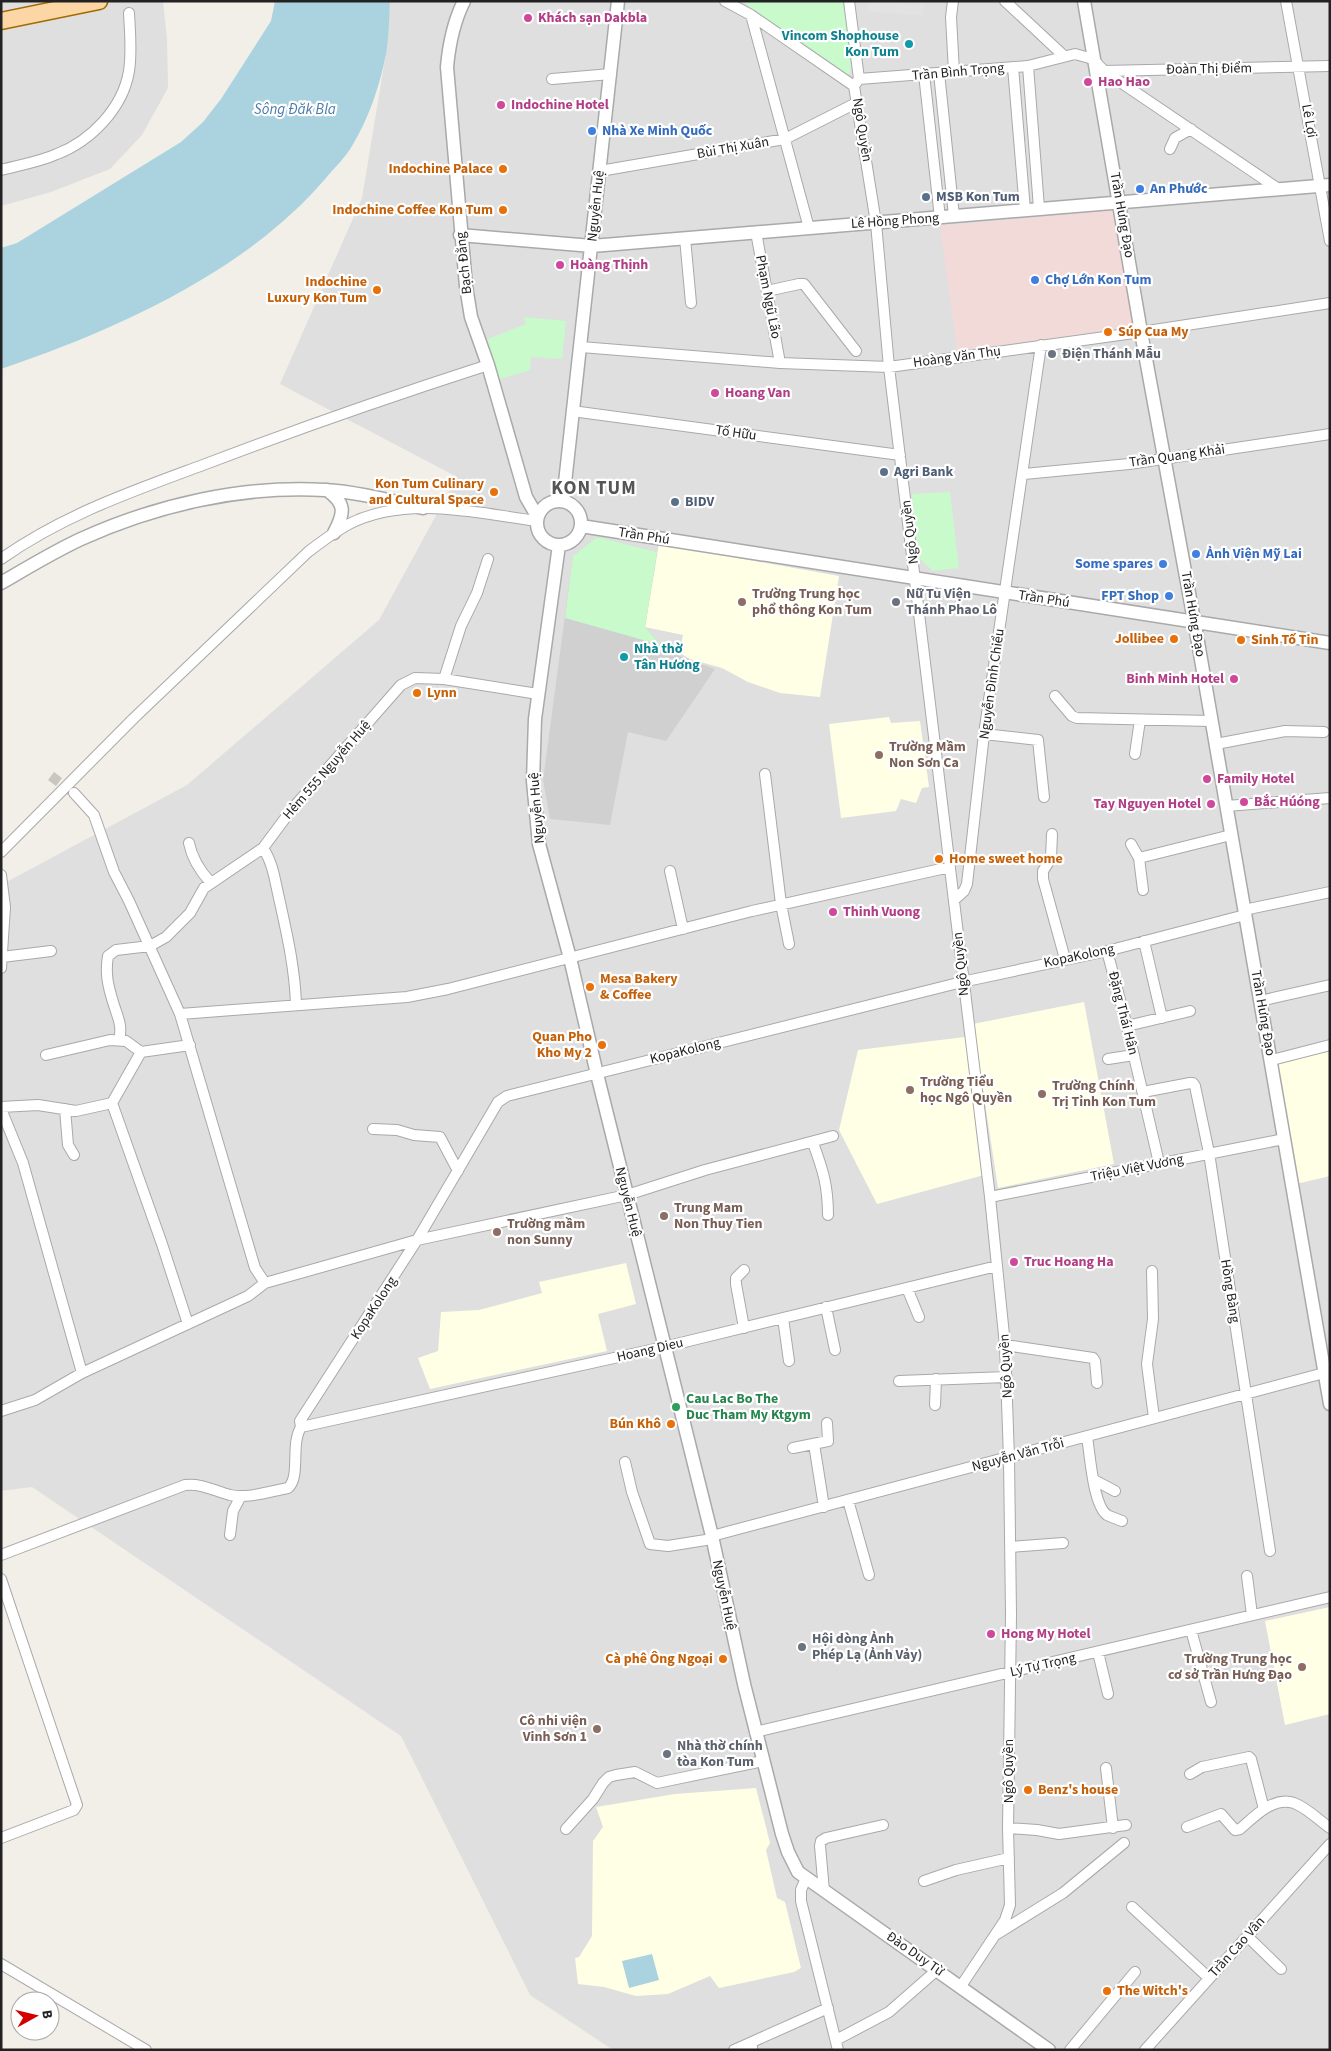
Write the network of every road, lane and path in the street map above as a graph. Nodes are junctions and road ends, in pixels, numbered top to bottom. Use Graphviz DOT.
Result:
graph roads {
  1 [pos="99,1"];
  2 [pos="618,1"];
  3 [pos="725,1"];
  4 [pos="849,1"];
  5 [pos="953,1"];
  6 [pos="1005,1"];
  7 [pos="1084,1"];
  8 [pos="1286,1"];
  9 [pos="462,4"];
  10 [pos="128,13"];
  11 [pos="751,15"];
  12 [pos="1,21"];
  13 [pos="1064,56"];
  14 [pos="1093,59"];
  15 [pos="1028,66"];
  16 [pos="1330,66"];
  17 [pos="1013,67"];
  18 [pos="1299,67"];
  19 [pos="1104,70"];
  20 [pos="954,72"];
  21 [pos="939,73"];
  22 [pos="611,74"];
  23 [pos="924,74"];
  24 [pos="552,80"];
  25 [pos="856,83"];
  26 [pos="858,102"];
  27 [pos="1191,129"];
  28 [pos="785,138"];
  29 [pos="1170,150"];
  30 [pos="1,170"];
  31 [pos="600,171"];
  32 [pos="1325,185"];
  33 [pos="1280,190"];
  34 [pos="1120,203"];
  35 [pos="1039,208"];
  36 [pos="1025,210"];
  37 [pos="954,216"];
  38 [pos="940,218"];
  39 [pos="876,222"];
  40 [pos="809,228"];
  41 [pos="756,232"];
  42 [pos="460,235"];
  43 [pos="685,238"];
  44 [pos="1330,241"];
  45 [pos="592,246"];
  46 [pos="767,291"];
  47 [pos="691,303"];
  48 [pos="1330,303"];
  49 [pos="1141,332"];
  50 [pos="1041,345"];
  51 [pos="581,347"];
  52 [pos="856,351"];
  53 [pos="780,363"];
  54 [pos="488,365"];
  55 [pos="889,367"];
  56 [pos="572,411"];
  57 [pos="1330,434"];
  58 [pos="900,455"];
  59 [pos="1166,458"];
  60 [pos="1024,474"];
  61 [pos="327,490"];
  62 [pos="563,501"];
  63 [pos="423,508"];
  64 [pos="537,518"];
  65 [pos="581,526"];
  66 [pos="334,533"];
  67 [pos="558,545"];
  68 [pos="1,559"];
  69 [pos="488,559"];
  70 [pos="915,580"];
  71 [pos="1,583"];
  72 [pos="1004,593"];
  73 [pos="1195,622"];
  74 [pos="1330,643"];
  75 [pos="444,680"];
  76 [pos="538,694"];
  77 [pos="1055,696"];
  78 [pos="1140,720"];
  79 [pos="1211,721"];
  80 [pos="1324,732"];
  81 [pos="984,734"];
  82 [pos="1216,744"];
  83 [pos="1135,754"];
  84 [pos="765,774"];
  85 [pos="74,793"];
  86 [pos="1044,797"];
  87 [pos="1330,798"];
  88 [pos="1226,806"];
  89 [pos="1052,834"];
  90 [pos="1231,834"];
  91 [pos="190,843"];
  92 [pos="1131,844"];
  93 [pos="263,848"];
  94 [pos="1,852"];
  95 [pos="1138,858"];
  96 [pos="950,867"];
  97 [pos="670,871"];
  98 [pos="1,875"];
  99 [pos="211,883"];
  100 [pos="1142,890"];
  101 [pos="1330,892"];
  102 [pos="954,900"];
  103 [pos="781,904"];
  104 [pos="1244,913"];
  105 [pos="683,929"];
  106 [pos="1144,941"];
  107 [pos="789,944"];
  108 [pos="150,946"];
  109 [pos="51,951"];
  110 [pos="1107,951"];
  111 [pos="570,958"];
  112 [pos="1064,959"];
  113 [pos="2,963"];
  114 [pos="962,982"];
  115 [pos="1330,984"];
  116 [pos="1260,1001"];
  117 [pos="296,1005"];
  118 [pos="1190,1011"];
  119 [pos="180,1014"];
  120 [pos="1162,1018"];
  121 [pos="1127,1026"];
  122 [pos="120,1040"];
  123 [pos="190,1045"];
  124 [pos="1330,1045"];
  125 [pos="141,1052"];
  126 [pos="46,1055"];
  127 [pos="1134,1055"];
  128 [pos="1108,1059"];
  129 [pos="1272,1060"];
  130 [pos="597,1074"];
  131 [pos="1143,1092"];
  132 [pos="112,1103"];
  133 [pos="1,1108"];
  134 [pos="65,1109"];
  135 [pos="373,1129"];
  136 [pos="833,1136"];
  137 [pos="1284,1139"];
  138 [pos="813,1143"];
  139 [pos="1209,1153"];
  140 [pos="74,1155"];
  141 [pos="1159,1163"];
  142 [pos="458,1171"];
  143 [pos="627,1195"];
  144 [pos="990,1197"];
  145 [pos="828,1215"];
  146 [pos="417,1240"];
  147 [pos="997,1266"];
  148 [pos="744,1270"];
  149 [pos="1152,1271"];
  150 [pos="265,1283"];
  151 [pos="907,1288"];
  152 [pos="826,1308"];
  153 [pos="918,1317"];
  154 [pos="783,1318"];
  155 [pos="188,1324"];
  156 [pos="744,1328"];
  157 [pos="1006,1346"];
  158 [pos="664,1347"];
  159 [pos="834,1350"];
  160 [pos="790,1361"];
  161 [pos="82,1373"];
  162 [pos="1324,1373"];
  163 [pos="1006,1377"];
  164 [pos="936,1379"];
  165 [pos="899,1381"];
  166 [pos="1097,1383"];
  167 [pos="1246,1394"];
  168 [pos="1330,1404"];
  169 [pos="935,1405"];
  170 [pos="1,1411"];
  171 [pos="1154,1418"];
  172 [pos="827,1423"];
  173 [pos="301,1426"];
  174 [pos="1087,1437"];
  175 [pos="814,1444"];
  176 [pos="793,1448"];
  177 [pos="1010,1458"];
  178 [pos="625,1462"];
  179 [pos="1094,1480"];
  180 [pos="1115,1490"];
  181 [pos="241,1496"];
  182 [pos="848,1500"];
  183 [pos="824,1507"];
  184 [pos="1122,1520"];
  185 [pos="230,1535"];
  186 [pos="712,1538"];
  187 [pos="1064,1543"];
  188 [pos="1010,1547"];
  189 [pos="1270,1551"];
  190 [pos="1,1555"];
  191 [pos="869,1575"];
  192 [pos="1247,1576"];
  193 [pos="1,1579"];
  194 [pos="1330,1597"];
  195 [pos="1252,1615"];
  196 [pos="1191,1630"];
  197 [pos="1098,1652"];
  198 [pos="1010,1673"];
  199 [pos="1108,1694"];
  200 [pos="1210,1702"];
  201 [pos="755,1732"];
  202 [pos="763,1761"];
  203 [pos="1106,1768"];
  204 [pos="1190,1774"];
  205 [pos="1264,1809"];
  206 [pos="883,1825"];
  207 [pos="1126,1826"];
  208 [pos="1187,1827"];
  209 [pos="1008,1828"];
  210 [pos="1113,1828"];
  211 [pos="1330,1828"];
  212 [pos="566,1829"];
  213 [pos="1,1838"];
  214 [pos="1124,1843"];
  215 [pos="1330,1844"];
  216 [pos="788,1852"];
  217 [pos="1009,1858"];
  218 [pos="806,1878"];
  219 [pos="924,1881"];
  220 [pos="824,1890"];
  221 [pos="1132,1907"];
  222 [pos="994,1935"];
  223 [pos="1247,1936"];
  224 [pos="1,1964"];
  225 [pos="1281,1969"];
  226 [pos="937,1970"];
  227 [pos="1135,1972"];
  228 [pos="1209,1978"];
  229 [pos="961,1986"];
  230 [pos="828,2008"];
  231 [pos="837,2045"];
  232 [pos="752,2046"];
  233 [pos="146,2050"];
  234 [pos="734,2050"];
  235 [pos="1049,2050"];
  236 [pos="1070,2050"];
  237 [pos="1144,2050"];
  1 -- 12 [label="main road"];
  2 -- 22 [label="street, Nguyễn Huệ"];
  3 -- 11 [label="street, Ngô Quyền"];
  4 -- 25 [label="street, Ngô Quyền"];
  5 -- 20 [label="street"];
  6 -- 13 [label="street"];
  7 -- 14 [label="street, Trần Hưng Đạo"];
  8 -- 18 [label="street, Lê Lợi"];
  9 -- 42 [label="street, Bạch Đằng"];
  10 -- 30 [label="street"];
  11 -- 25 [label="street, Ngô Quyền"];
  11 -- 28 [label="street"];
  13 -- 14 [label="street, Trần Bình Trọng"];
  13 -- 15 [label="street, Trần Bình Trọng"];
  14 -- 19 [label="street"];
  14 -- 34 [label="street, Trần Hưng Đạo"];
  15 -- 17 [label="street, Trần Bình Trọng"];
  15 -- 35 [label="street"];
  16 -- 18 [label="street, Đoàn Thị Điểm"];
  17 -- 20 [label="street, Trần Bình Trọng"];
  17 -- 36 [label="street"];
  18 -- 19 [label="street, Đoàn Thị Điểm"];
  18 -- 32 [label="street, Lê Lợi"];
  19 -- 27 [label="street"];
  20 -- 21 [label="street, Trần Bình Trọng"];
  21 -- 23 [label="street, Trần Bình Trọng"];
  21 -- 37 [label="street"];
  22 -- 24 [label="street"];
  22 -- 31 [label="street, Nguyễn Huệ"];
  23 -- 25 [label="street, Trần Bình Trọng"];
  23 -- 38 [label="street"];
  25 -- 26 [label="street, Ngô Quyền"];
  26 -- 28 [label="street, Bùi Thị Xuân"];
  26 -- 39 [label="street, Ngô Quyền"];
  27 -- 29 [label="street"];
  27 -- 33 [label="street"];
  28 -- 31 [label="street, Bùi Thị Xuân"];
  28 -- 40 [label="street"];
  31 -- 45 [label="street, Nguyễn Huệ"];
  32 -- 33 [label="street, Lê Hồng Phong"];
  32 -- 44 [label="street, Lê Lợi"];
  33 -- 34 [label="street, Lê Hồng Phong"];
  34 -- 35 [label="street, Lê Hồng Phong"];
  34 -- 49 [label="street, Trần Hưng Đạo"];
  35 -- 36 [label="street, Lê Hồng Phong"];
  36 -- 37 [label="street, Lê Hồng Phong"];
  37 -- 38 [label="street, Lê Hồng Phong"];
  38 -- 39 [label="street, Lê Hồng Phong"];
  39 -- 40 [label="street, Lê Hồng Phong"];
  39 -- 55 [label="street, Ngô Quyền"];
  40 -- 41 [label="street, Lê Hồng Phong"];
  41 -- 43 [label="street, Lê Hồng Phong"];
  41 -- 46 [label="street, Phạm Ngũ Lão"];
  42 -- 45 [label="street, Lê Hồng Phong"];
  42 -- 54 [label="street, Bạch Đằng"];
  43 -- 45 [label="street, Lê Hồng Phong"];
  43 -- 47 [label="street"];
  45 -- 51 [label="street, Nguyễn Huệ"];
  46 -- 52 [label="street"];
  46 -- 53 [label="street, Phạm Ngũ Lão"];
  48 -- 49 [label="street, Hoàng Văn Thụ"];
  49 -- 50 [label="street, Hoàng Văn Thụ"];
  49 -- 59 [label="street, Trần Hưng Đạo"];
  50 -- 55 [label="street, Hoàng Văn Thụ"];
  50 -- 60 [label="street, Nguyễn Đình Chiểu"];
  51 -- 53 [label="street, Hoàng Văn Thụ"];
  51 -- 56 [label="street, Nguyễn Huệ"];
  53 -- 55 [label="street, Hoàng Văn Thụ"];
  54 -- 64 [label="street, Bạch Đằng"];
  54 -- 68 [label="street"];
  55 -- 58 [label="street, Ngô Quyền"];
  56 -- 58 [label="street, Tố Hữu"];
  56 -- 62 [label="street, Nguyễn Huệ"];
  57 -- 59 [label="street, Trần Quang Khải"];
  58 -- 70 [label="street, Ngô Quyền"];
  59 -- 60 [label="street, Trần Quang Khải"];
  59 -- 73 [label="street, Trần Hưng Đạo"];
  60 -- 72 [label="street, Nguyễn Đình Chiểu"];
  61 -- 63 [label="street"];
  61 -- 66 [label="street"];
  61 -- 71 [label="street"];
  62 -- 64 [label="street"];
  62 -- 65 [label="street"];
  63 -- 64 [label="street"];
  63 -- 66 [label="street"];
  64 -- 67 [label="street"];
  65 -- 67 [label="street"];
  65 -- 70 [label="street, Trần Phú"];
  66 -- 94 [label="street"];
  67 -- 76 [label="street, Nguyễn Huệ"];
  69 -- 75 [label="street"];
  70 -- 72 [label="street, Trần Phú"];
  70 -- 96 [label="street, Ngô Quyền"];
  72 -- 73 [label="street, Trần Phú"];
  72 -- 81 [label="street, Nguyễn Đình Chiểu"];
  73 -- 74 [label="street, Trần Phú"];
  73 -- 79 [label="street, Trần Hưng Đạo"];
  75 -- 76 [label="street, Hẻm 555 Nguyễn Huệ"];
  75 -- 93 [label="street, Hẻm 555 Nguyễn Huệ"];
  76 -- 111 [label="street, Nguyễn Huệ"];
  77 -- 78 [label="street"];
  78 -- 79 [label="street"];
  78 -- 83 [label="street"];
  79 -- 82 [label="street, Trần Hưng Đạo"];
  80 -- 82 [label="street"];
  81 -- 86 [label="street"];
  81 -- 102 [label="street, Nguyễn Đình Chiểu"];
  82 -- 88 [label="street, Trần Hưng Đạo"];
  84 -- 103 [label="street"];
  85 -- 108 [label="street"];
  87 -- 88 [label="street"];
  88 -- 90 [label="street, Trần Hưng Đạo"];
  89 -- 112 [label="street"];
  90 -- 95 [label="street"];
  90 -- 104 [label="street, Trần Hưng Đạo"];
  91 -- 99 [label="street"];
  92 -- 95 [label="street"];
  93 -- 99 [label="street, Hẻm 555 Nguyễn Huệ"];
  93 -- 117 [label="street"];
  95 -- 100 [label="street"];
  96 -- 102 [label="street, Ngô Quyền"];
  96 -- 103 [label="street"];
  97 -- 105 [label="street"];
  98 -- 113 [label="street"];
  99 -- 108 [label="street, Hẻm 555 Nguyễn Huệ"];
  101 -- 104 [label="street, KopaKolong"];
  102 -- 114 [label="street, Ngô Quyền"];
  103 -- 105 [label="street"];
  103 -- 107 [label="street"];
  104 -- 106 [label="street, KopaKolong"];
  104 -- 116 [label="street, Trần Hưng Đạo"];
  105 -- 111 [label="street"];
  106 -- 110 [label="street, KopaKolong"];
  106 -- 120 [label="street"];
  108 -- 119 [label="street"];
  108 -- 122 [label="street"];
  109 -- 113 [label="street"];
  110 -- 112 [label="street, KopaKolong"];
  110 -- 121 [label="street, Đặng Thái Hân"];
  111 -- 117 [label="street"];
  111 -- 130 [label="street, Nguyễn Huệ"];
  112 -- 114 [label="street, KopaKolong"];
  114 -- 130 [label="street, KopaKolong"];
  114 -- 144 [label="street, Ngô Quyền"];
  115 -- 116 [label="street"];
  116 -- 129 [label="street, Trần Hưng Đạo"];
  117 -- 119 [label="street"];
  118 -- 120 [label="street"];
  119 -- 123 [label="street"];
  120 -- 121 [label="street"];
  121 -- 127 [label="street, Đặng Thái Hân"];
  122 -- 125 [label="street"];
  122 -- 126 [label="street"];
  123 -- 125 [label="street"];
  123 -- 150 [label="street"];
  124 -- 129 [label="street"];
  125 -- 132 [label="street"];
  127 -- 128 [label="street"];
  127 -- 131 [label="street, Đặng Thái Hân"];
  129 -- 137 [label="street, Trần Hưng Đạo"];
  130 -- 142 [label="street, KopaKolong"];
  130 -- 143 [label="street, Nguyễn Huệ"];
  131 -- 139 [label="street, Hồng Bàng"];
  131 -- 141 [label="street, Đặng Thái Hân"];
  132 -- 134 [label="street"];
  132 -- 155 [label="street"];
  133 -- 134 [label="street"];
  133 -- 161 [label="street"];
  134 -- 140 [label="street"];
  135 -- 142 [label="street"];
  136 -- 138 [label="street"];
  137 -- 139 [label="street, Triệu Việt Vương"];
  137 -- 162 [label="street, Trần Hưng Đạo"];
  138 -- 143 [label="street"];
  138 -- 145 [label="street"];
  139 -- 141 [label="street, Triệu Việt Vương"];
  139 -- 167 [label="street, Hồng Bàng"];
  141 -- 144 [label="street, Triệu Việt Vương"];
  142 -- 146 [label="street, KopaKolong"];
  143 -- 146 [label="street"];
  143 -- 158 [label="street, Nguyễn Huệ"];
  144 -- 147 [label="street, Ngô Quyền"];
  146 -- 150 [label="street"];
  146 -- 173 [label="street, KopaKolong"];
  147 -- 151 [label="street, Hoang Dieu"];
  147 -- 157 [label="street, Ngô Quyền"];
  148 -- 156 [label="street"];
  149 -- 171 [label="street"];
  150 -- 155 [label="street"];
  151 -- 152 [label="street, Hoang Dieu"];
  151 -- 153 [label="street"];
  152 -- 154 [label="street, Hoang Dieu"];
  152 -- 159 [label="street"];
  154 -- 156 [label="street, Hoang Dieu"];
  154 -- 160 [label="street"];
  155 -- 161 [label="street"];
  156 -- 158 [label="street, Hoang Dieu"];
  157 -- 163 [label="street, Ngô Quyền"];
  157 -- 166 [label="street"];
  158 -- 173 [label="street, Hoang Dieu"];
  158 -- 186 [label="street, Nguyễn Huệ"];
  161 -- 170 [label="street"];
  162 -- 167 [label="street, Nguyễn Văn Trỗi"];
  162 -- 168 [label="street, Trần Hưng Đạo"];
  163 -- 164 [label="street"];
  163 -- 177 [label="street, Ngô Quyền"];
  164 -- 165 [label="street"];
  164 -- 169 [label="street"];
  167 -- 171 [label="street, Nguyễn Văn Trỗi"];
  167 -- 189 [label="street, Hồng Bàng"];
  171 -- 174 [label="street, Nguyễn Văn Trỗi"];
  172 -- 175 [label="street"];
  173 -- 181 [label="street, KopaKolong"];
  174 -- 177 [label="street, Nguyễn Văn Trỗi"];
  174 -- 179 [label="street"];
  175 -- 176 [label="street"];
  175 -- 183 [label="street"];
  177 -- 182 [label="street, Nguyễn Văn Trỗi"];
  177 -- 188 [label="street, Ngô Quyền"];
  178 -- 186 [label="street, Nguyễn Văn Trỗi"];
  179 -- 180 [label="street"];
  179 -- 184 [label="street"];
  181 -- 185 [label="street"];
  181 -- 190 [label="street"];
  182 -- 183 [label="street, Nguyễn Văn Trỗi"];
  182 -- 191 [label="street"];
  183 -- 186 [label="street, Nguyễn Văn Trỗi"];
  186 -- 201 [label="street, Nguyễn Huệ"];
  187 -- 188 [label="street"];
  188 -- 198 [label="street, Ngô Quyền"];
  192 -- 195 [label="street"];
  193 -- 213 [label="street"];
  194 -- 195 [label="street, Lý Tự Trọng"];
  195 -- 196 [label="street, Lý Tự Trọng"];
  196 -- 197 [label="street, Lý Tự Trọng"];
  196 -- 200 [label="street"];
  197 -- 198 [label="street, Lý Tự Trọng"];
  197 -- 199 [label="street"];
  198 -- 201 [label="street, Lý Tự Trọng"];
  198 -- 209 [label="street, Ngô Quyền"];
  201 -- 202 [label="street, Nguyễn Huệ"];
  202 -- 212 [label="street"];
  202 -- 216 [label="street, Nguyễn Huệ"];
  203 -- 210 [label="street"];
  204 -- 205 [label="street"];
  205 -- 208 [label="street"];
  205 -- 211 [label="street"];
  206 -- 220 [label="street"];
  207 -- 210 [label="street"];
  209 -- 210 [label="street"];
  209 -- 217 [label="street, Ngô Quyền"];
  214 -- 222 [label="street"];
  215 -- 223 [label="street, Trần Cao Vân"];
  216 -- 218 [label="street, Đào Duy Từ"];
  217 -- 219 [label="street"];
  217 -- 222 [label="street, Ngô Quyền"];
  218 -- 220 [label="street, Đào Duy Từ"];
  218 -- 230 [label="street"];
  220 -- 226 [label="street, Đào Duy Từ"];
  221 -- 228 [label="street"];
  222 -- 229 [label="street, Ngô Quyền"];
  223 -- 225 [label="street"];
  223 -- 228 [label="street, Trần Cao Vân"];
  224 -- 233 [label="street"];
  226 -- 229 [label="street, Đào Duy Từ"];
  226 -- 231 [label="street"];
  227 -- 236 [label="street"];
  228 -- 237 [label="street, Trần Cao Vân"];
  229 -- 235 [label="street, Đào Duy Từ"];
  230 -- 231 [label="street"];
  230 -- 232 [label="street"];
  232 -- 234 [label="street"];
}
